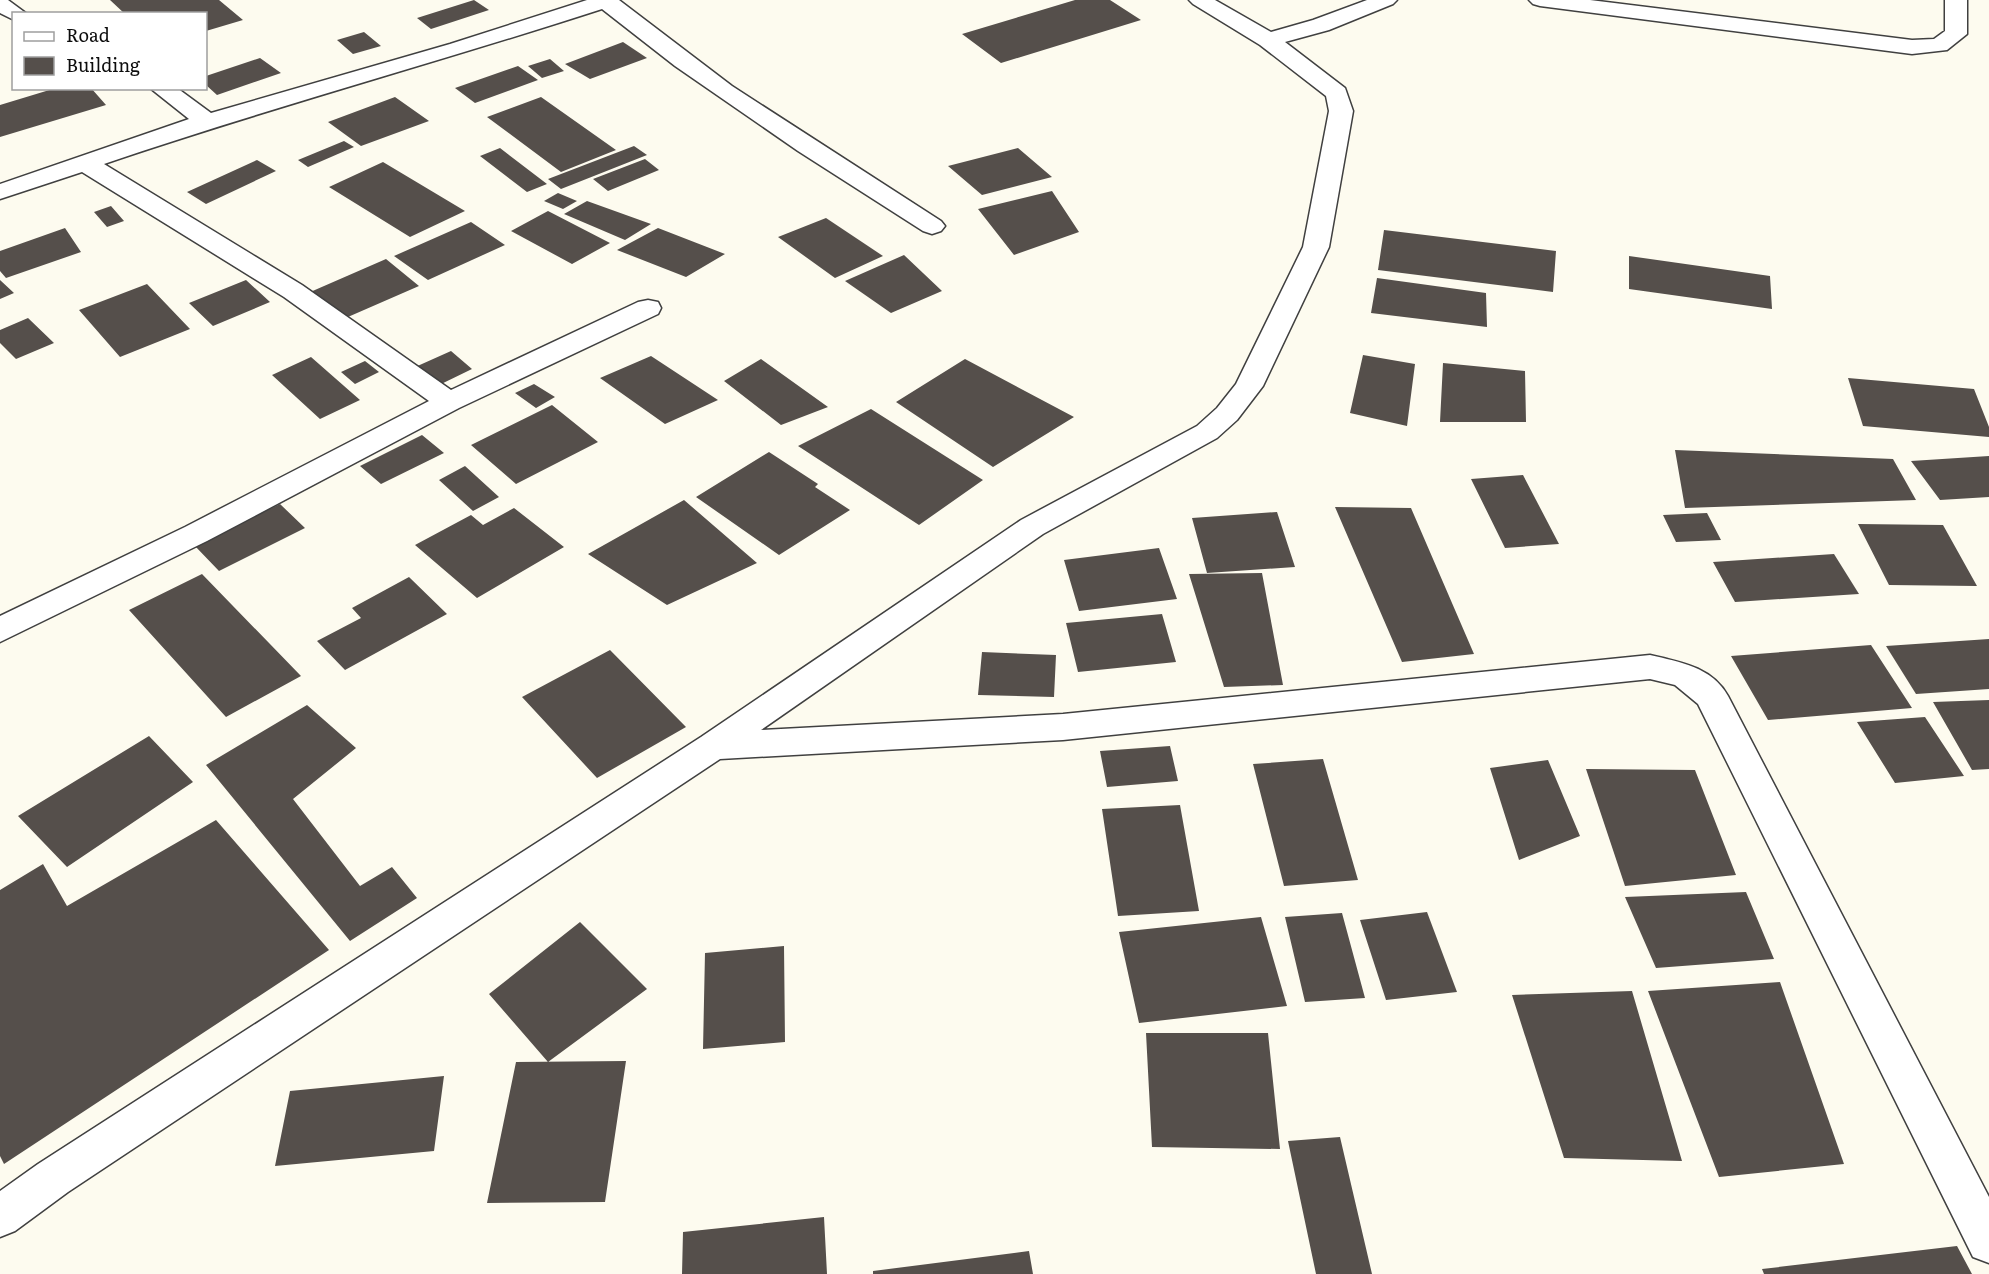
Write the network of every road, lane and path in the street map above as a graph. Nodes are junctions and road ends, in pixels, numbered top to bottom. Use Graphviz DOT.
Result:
graph roads {
  1 [pos="607,0"];
  2 [pos="1200,0"];
  3 [pos="1386,0"];
  4 [pos="1540,0"];
  5 [pos="1956,0"];
  6 [pos="0,4"];
  7 [pos="575,5"];
  8 [pos="14,12"];
  9 [pos="1268,40"];
  10 [pos="164,90"];
  11 [pos="207,122"];
  12 [pos="86,164"];
  13 [pos="0,192"];
  14 [pos="932,225"];
  15 [pos="648,308"];
  16 [pos="449,402"];
  17 [pos="0,630"];
  18 [pos="713,746"];
  19 [pos="0,1216"];
  20 [pos="1989,1242"];
  1 -- 7 [label="street"];
  1 -- 14 [label="street"];
  2 -- 9 [label="street"];
  3 -- 9 [label="street"];
  4 -- 5 [label="street"];
  6 -- 8 [label="street"];
  7 -- 11 [label="street"];
  9 -- 18 [label="street"];
  10 -- 11 [label="street"];
  11 -- 12 [label="street"];
  12 -- 13 [label="street"];
  12 -- 16 [label="street"];
  15 -- 16 [label="street"];
  16 -- 17 [label="street"];
  18 -- 19 [label="street"];
  18 -- 20 [label="street"];
}
